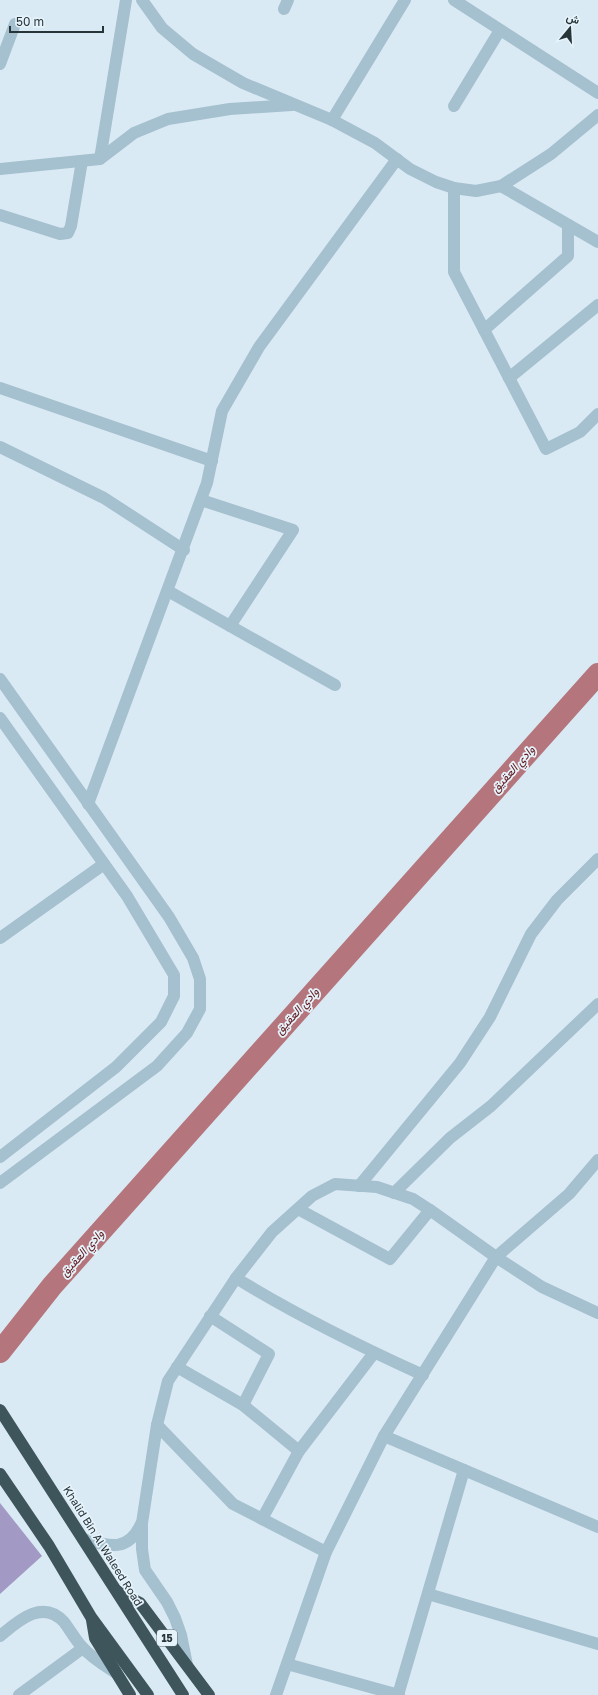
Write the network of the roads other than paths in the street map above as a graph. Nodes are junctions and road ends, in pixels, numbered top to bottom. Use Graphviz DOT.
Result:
graph roads {
  1 [pos="126,0"];
  2 [pos="142,0"];
  3 [pos="405,0"];
  4 [pos="454,0"];
  5 [pos="15,24"];
  6 [pos="500,30"];
  7 [pos="0,64"];
  8 [pos="598,93"];
  9 [pos="296,105"];
  10 [pos="454,106"];
  11 [pos="598,115"];
  12 [pos="332,120"];
  13 [pos="100,159"];
  14 [pos="397,159"];
  15 [pos="82,161"];
  16 [pos="0,170"];
  17 [pos="501,186"];
  18 [pos="454,188"];
  19 [pos="0,215"];
  20 [pos="568,225"];
  21 [pos="598,242"];
  22 [pos="598,305"];
  23 [pos="484,330"];
  24 [pos="509,378"];
  25 [pos="0,388"];
  26 [pos="598,414"];
  27 [pos="0,447"];
  28 [pos="212,461"];
  29 [pos="201,500"];
  30 [pos="184,550"];
  31 [pos="168,591"];
  32 [pos="230,626"];
  33 [pos="0,679"];
  34 [pos="336,685"];
  35 [pos="0,718"];
  36 [pos="88,804"];
  37 [pos="598,859"];
  38 [pos="104,864"];
  39 [pos="0,938"];
  40 [pos="598,1004"];
  41 [pos="0,1157"];
  42 [pos="598,1160"];
  43 [pos="0,1182"];
  44 [pos="359,1186"];
  45 [pos="394,1193"];
  46 [pos="298,1209"];
  47 [pos="430,1210"];
  48 [pos="496,1257"];
  49 [pos="236,1278"];
  50 [pos="598,1313"];
  51 [pos="210,1316"];
  52 [pos="374,1353"];
  53 [pos="177,1368"];
  54 [pos="423,1375"];
  55 [pos="243,1405"];
  56 [pos="0,1410"];
  57 [pos="157,1425"];
  58 [pos="384,1436"];
  59 [pos="299,1451"];
  60 [pos="464,1470"];
  61 [pos="0,1474"];
  62 [pos="262,1519"];
  63 [pos="142,1523"];
  64 [pos="598,1527"];
  65 [pos="83,1539"];
  66 [pos="326,1552"];
  67 [pos="116,1590"];
  68 [pos="428,1594"];
  69 [pos="91,1617"];
  70 [pos="0,1636"];
  71 [pos="598,1644"];
  72 [pos="83,1648"];
  73 [pos="286,1664"];
  74 [pos="187,1665"];
  75 [pos="116,1673"];
  76 [pos="19,1695"];
  77 [pos="130,1695"];
  78 [pos="148,1695"];
  79 [pos="183,1695"];
  80 [pos="209,1695"];
  81 [pos="276,1695"];
  82 [pos="399,1695"];
  1 -- 13 [label="street"];
  2 -- 9 [label="street"];
  3 -- 12 [label="street"];
  4 -- 6 [label="street"];
  5 -- 7 [label="street"];
  6 -- 8 [label="street"];
  6 -- 10 [label="street"];
  9 -- 12 [label="street"];
  9 -- 13 [label="street"];
  11 -- 17 [label="street"];
  12 -- 14 [label="street"];
  13 -- 15 [label="street"];
  14 -- 18 [label="street"];
  14 -- 28 [label="street"];
  15 -- 16 [label="street"];
  15 -- 19 [label="street"];
  17 -- 18 [label="street"];
  17 -- 20 [label="street"];
  18 -- 23 [label="street"];
  20 -- 21 [label="street"];
  20 -- 23 [label="street"];
  22 -- 24 [label="street"];
  23 -- 24 [label="street"];
  24 -- 26 [label="street"];
  25 -- 28 [label="street"];
  27 -- 30 [label="street"];
  28 -- 29 [label="street"];
  29 -- 30 [label="street"];
  29 -- 32 [label="street"];
  30 -- 31 [label="street"];
  31 -- 32 [label="street"];
  31 -- 36 [label="street"];
  32 -- 34 [label="street"];
  33 -- 36 [label="street"];
  35 -- 38 [label="street"];
  36 -- 43 [label="street"];
  37 -- 44 [label="street"];
  38 -- 39 [label="street"];
  38 -- 41 [label="street"];
  40 -- 45 [label="street"];
  42 -- 48 [label="street"];
  44 -- 45 [label="street"];
  44 -- 46 [label="street"];
  45 -- 47 [label="street"];
  46 -- 47 [label="street"];
  46 -- 49 [label="street"];
  47 -- 48 [label="street"];
  48 -- 50 [label="street"];
  48 -- 54 [label="street"];
  49 -- 51 [label="street"];
  49 -- 52 [label="street"];
  51 -- 53 [label="street"];
  51 -- 55 [label="street"];
  52 -- 54 [label="street"];
  52 -- 59 [label="street"];
  53 -- 55 [label="street"];
  53 -- 57 [label="street"];
  54 -- 58 [label="street"];
  55 -- 59 [label="street"];
  56 -- 65 [label="highway, Khalid Bin Al Waleed Road"];
  57 -- 62 [label="street"];
  57 -- 63 [label="street"];
  58 -- 60 [label="street"];
  58 -- 66 [label="street"];
  59 -- 62 [label="street"];
  60 -- 64 [label="street"];
  60 -- 68 [label="street"];
  61 -- 69 [label="highway"];
  62 -- 66 [label="street"];
  63 -- 65 [label="street"];
  63 -- 74 [label="street"];
  65 -- 67 [label="highway, Khalid Bin Al Waleed Road"];
  66 -- 73 [label="street"];
  67 -- 74 [label="highway, 15"];
  67 -- 79 [label="highway, Khalid Bin Al Waleed Road"];
  68 -- 71 [label="street"];
  68 -- 82 [label="street"];
  69 -- 75 [label="highway"];
  69 -- 78 [label="highway"];
  70 -- 72 [label="street"];
  72 -- 75 [label="street"];
  72 -- 76 [label="street"];
  73 -- 81 [label="street"];
  73 -- 82 [label="street"];
  74 -- 80 [label="highway, 15"];
  75 -- 77 [label="highway"];
}
